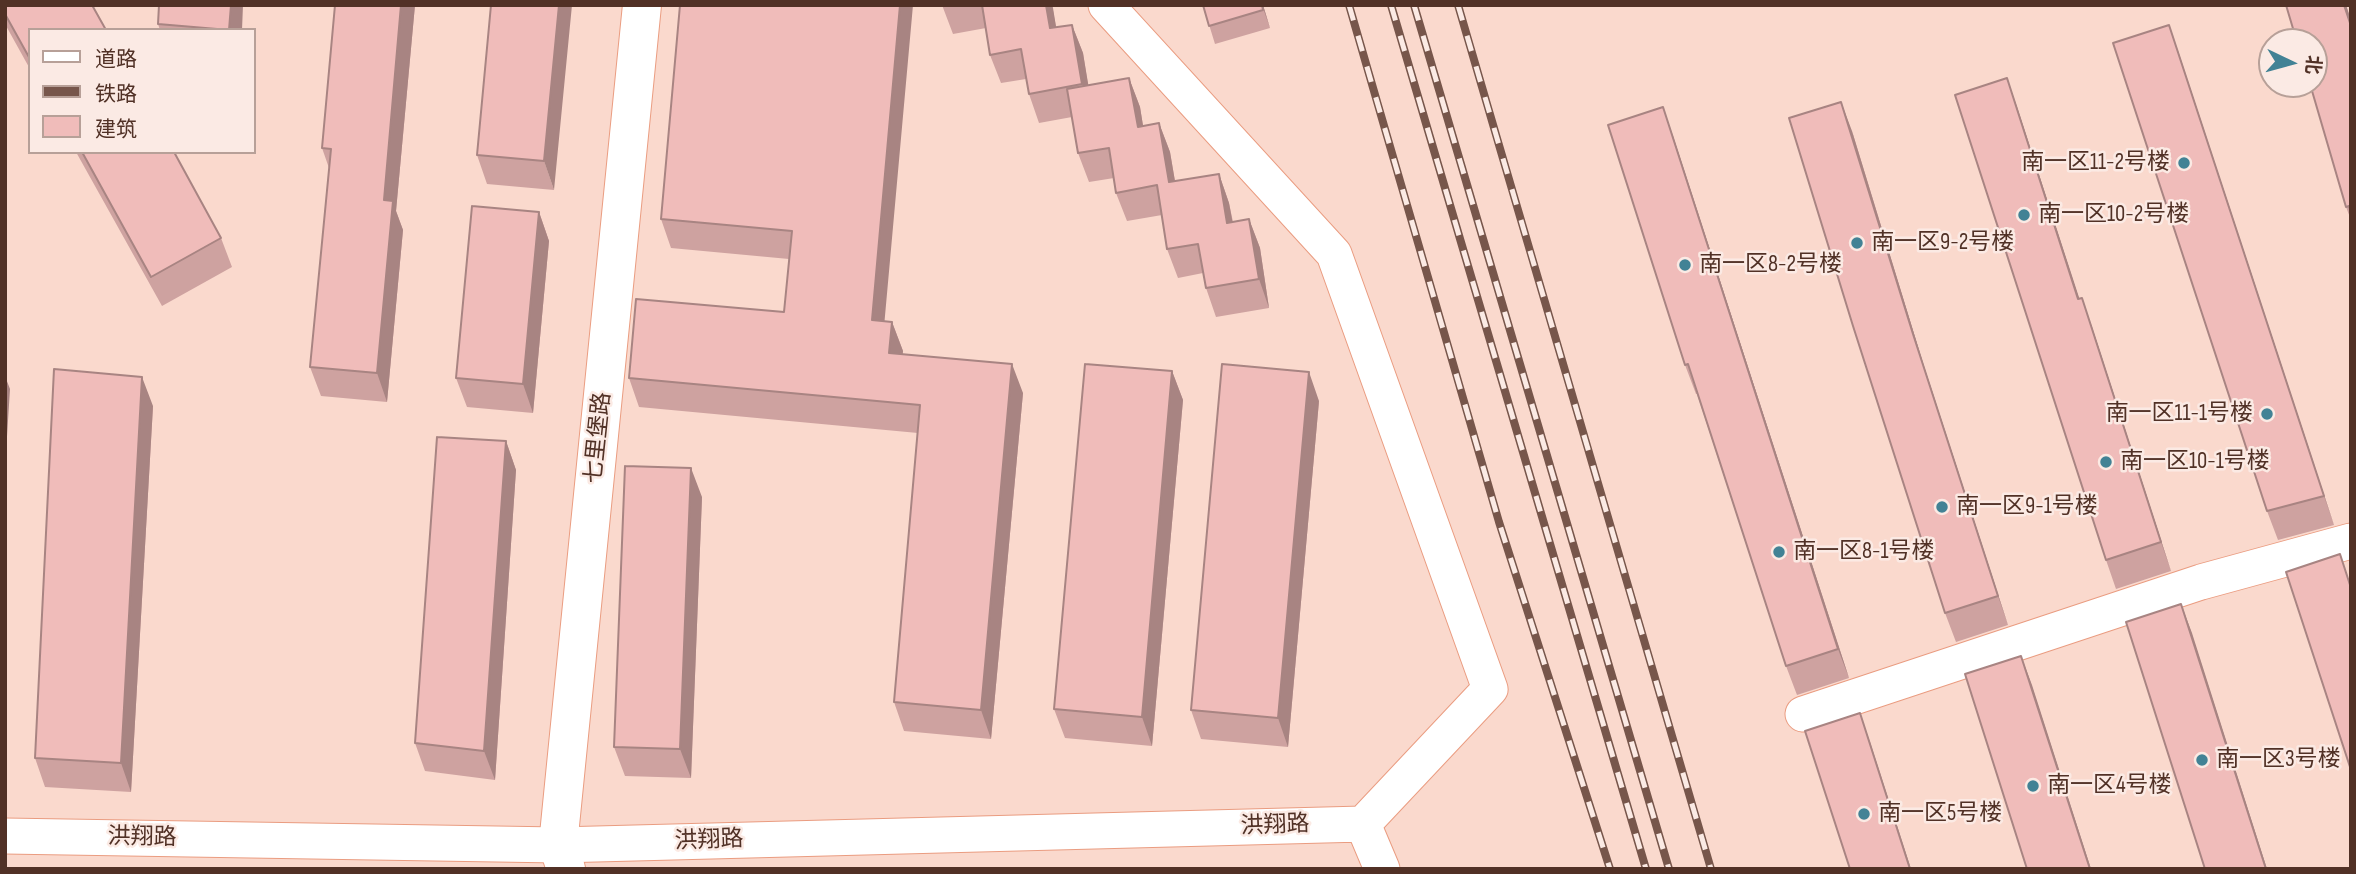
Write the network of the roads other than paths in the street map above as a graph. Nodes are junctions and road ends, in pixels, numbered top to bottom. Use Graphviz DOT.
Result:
graph roads {
  1 [pos="642,5"];
  2 [pos="1106,5"];
  3 [pos="2351,541"];
  4 [pos="1803,714"];
  5 [pos="1363,824"];
  6 [pos="5,836"];
  7 [pos="156,853"];
  8 [pos="562,857"];
  9 [pos="1382,869"];
  1 -- 8 [label="main road, 七里堡路"];
  2 -- 5 [label="street"];
  3 -- 4 [label="street"];
  5 -- 8 [label="street, 洪翔路"];
  5 -- 9 [label="street"];
  6 -- 7 [label="street, 洪翔路"];
  7 -- 8 [label="street, 洪翔路"];
}
